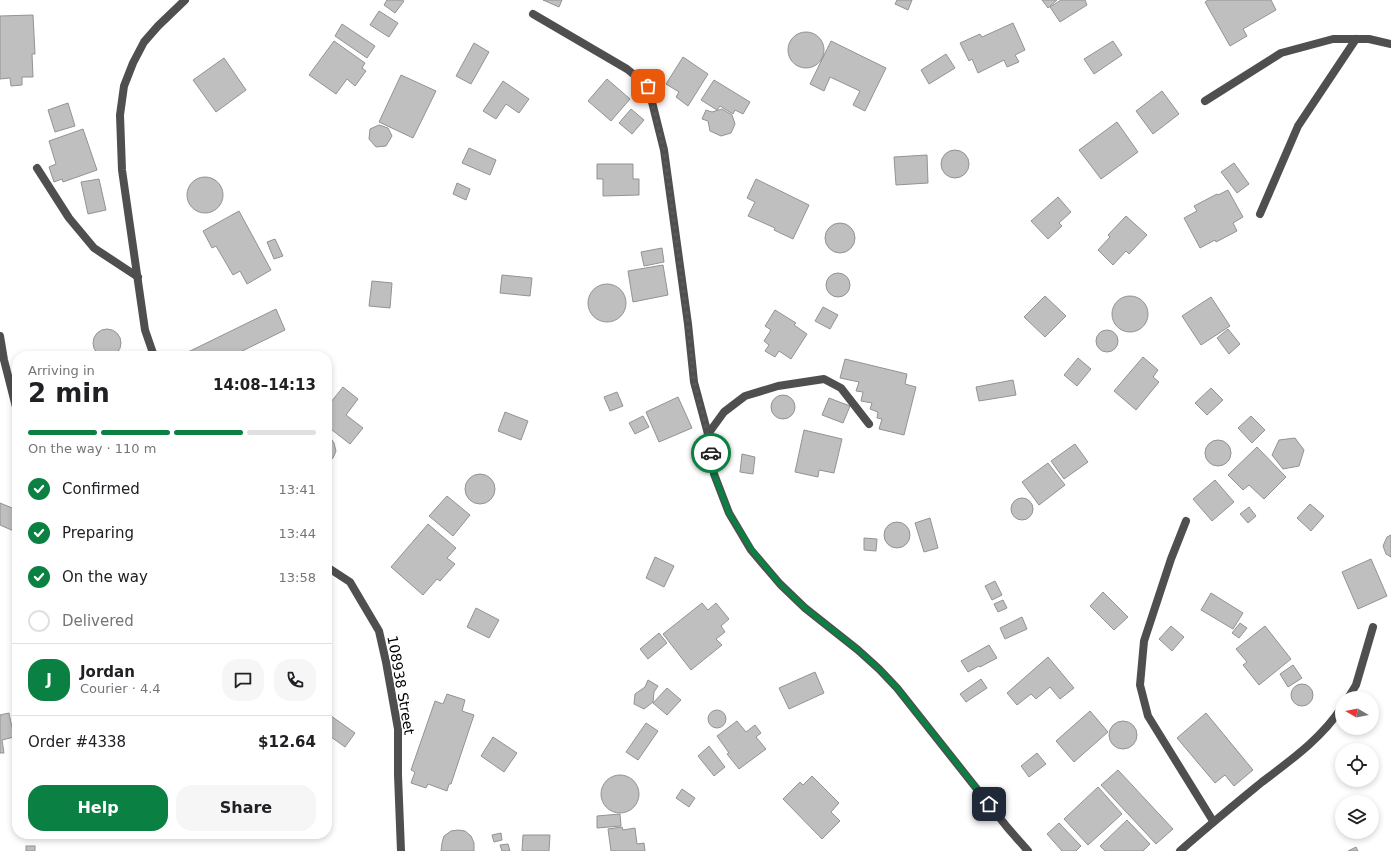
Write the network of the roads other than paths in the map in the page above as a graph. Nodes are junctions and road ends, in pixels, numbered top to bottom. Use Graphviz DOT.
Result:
graph roads {
  1 [pos="185,0"];
  2 [pos="533,14"];
  3 [pos="1356,39"];
  4 [pos="1391,44"];
  5 [pos="1205,101"];
  6 [pos="37,168"];
  7 [pos="1260,214"];
  8 [pos="138,277"];
  9 [pos="0,336"];
  10 [pos="152,351"];
  11 [pos="12,391"];
  12 [pos="869,424"];
  13 [pos="708,434"];
  14 [pos="1186,520"];
  15 [pos="332,570"];
  16 [pos="1373,627"];
  17 [pos="1352,691"];
  18 [pos="1335,716"];
  19 [pos="1213,821"];
  20 [pos="401,851"];
  21 [pos="1028,851"];
  22 [pos="1180,851"];
  1 -- 8 [label="street"];
  2 -- 13 [label="street"];
  3 -- 4 [label="street"];
  3 -- 5 [label="street"];
  3 -- 7 [label="street"];
  6 -- 8 [label="street"];
  8 -- 10 [label="street"];
  9 -- 11 [label="street"];
  12 -- 13 [label="street"];
  13 -- 21 [label="street"];
  14 -- 19 [label="street"];
  15 -- 20 [label="street, 108938 Street"];
  16 -- 17 [label="street"];
  18 -- 19 [label="street"];
  19 -- 22 [label="street"];
}
